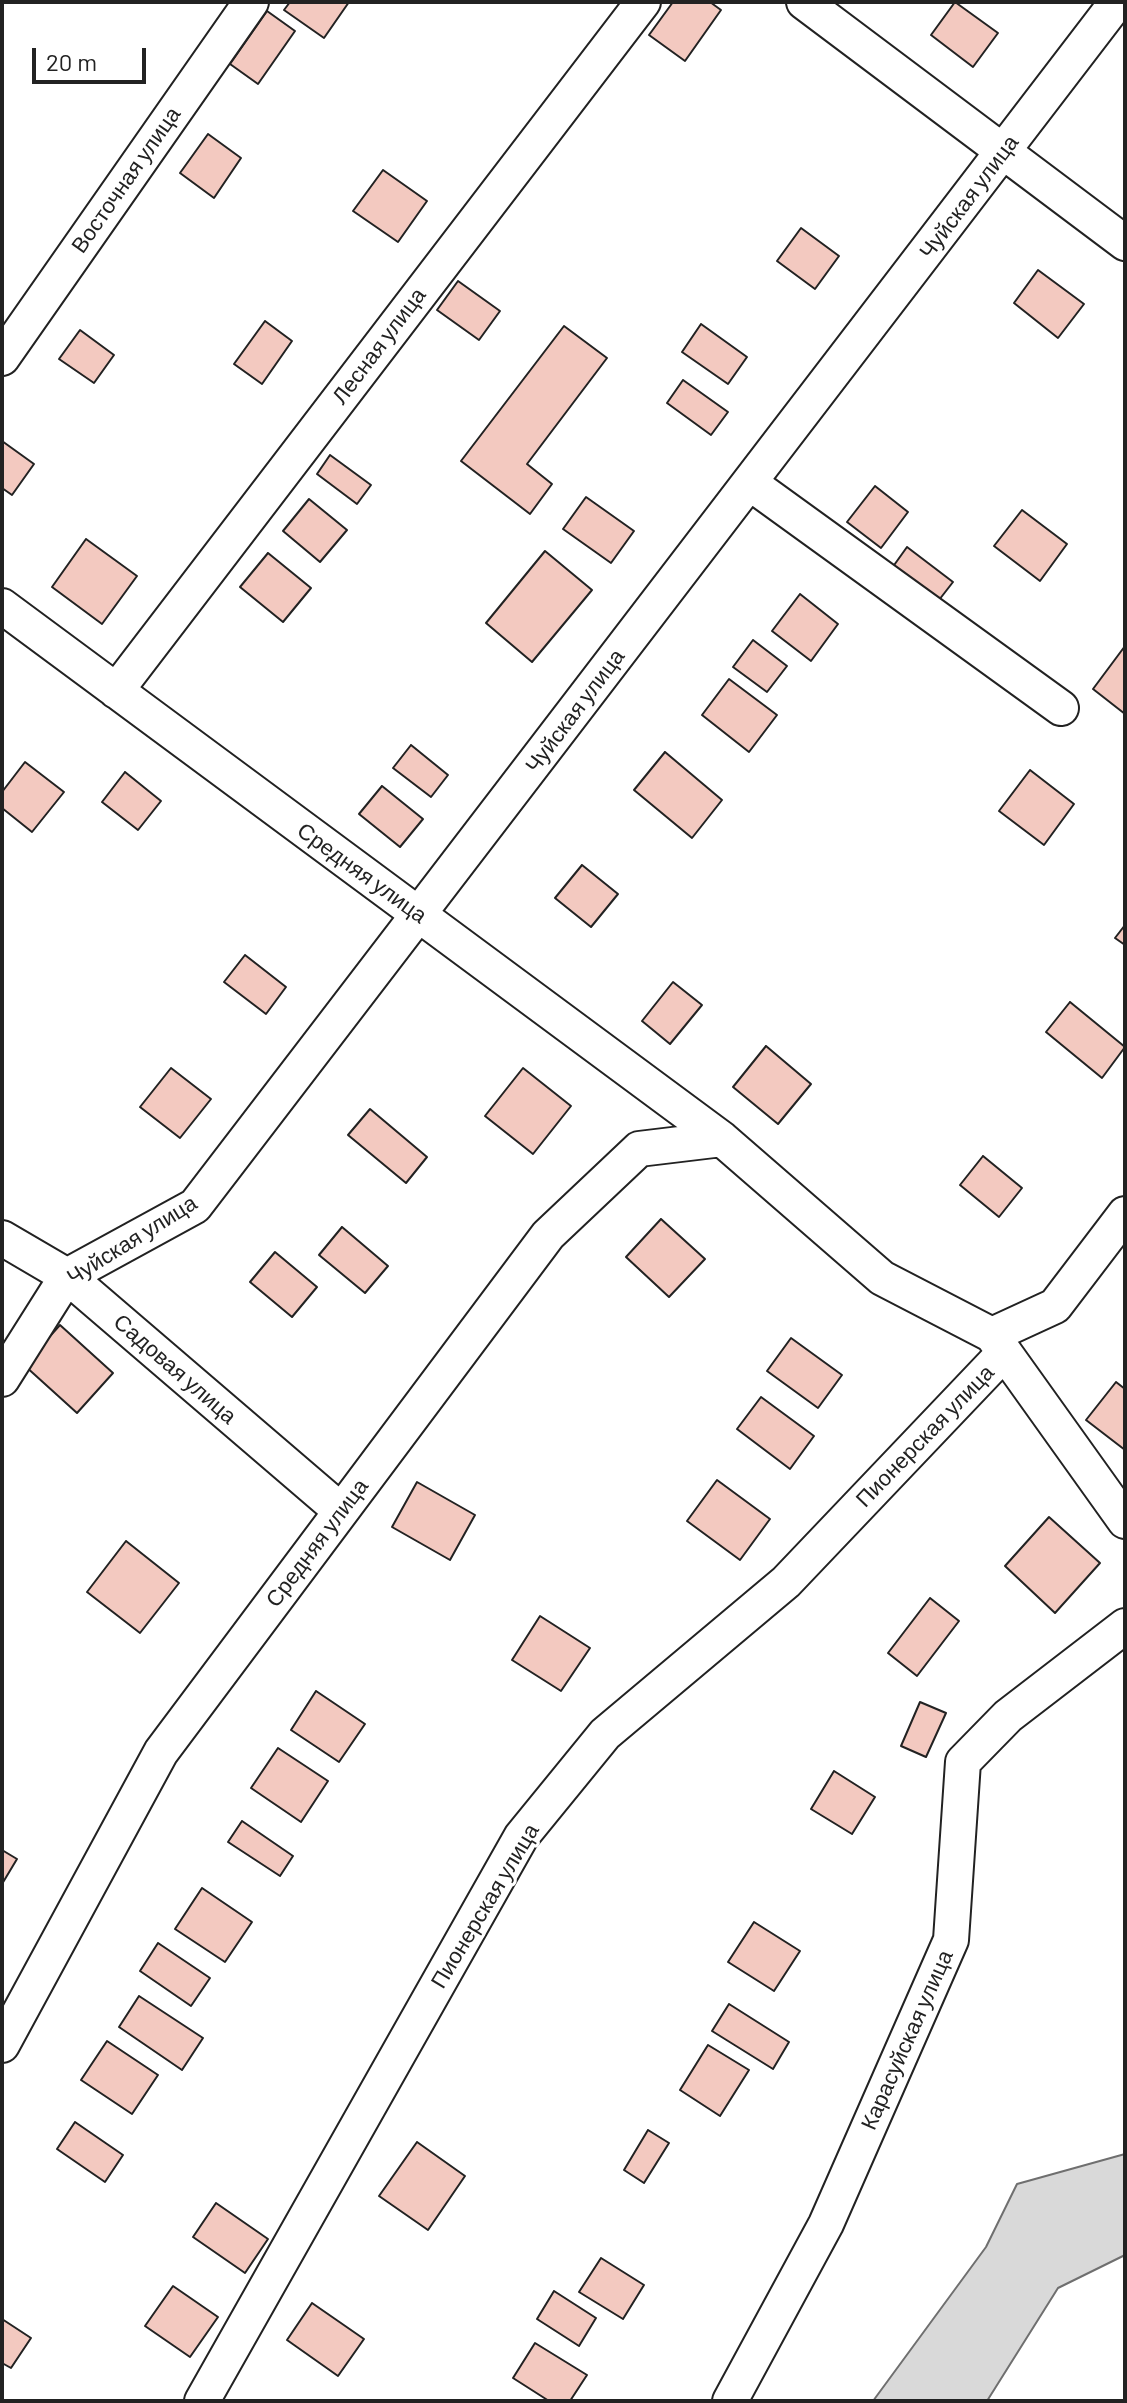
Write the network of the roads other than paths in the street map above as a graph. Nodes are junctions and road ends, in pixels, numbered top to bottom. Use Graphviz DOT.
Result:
graph roads {
  1 [pos="251,2"];
  2 [pos="643,2"];
  3 [pos="804,2"];
  4 [pos="1117,2"];
  5 [pos="1003,152"];
  6 [pos="1125,243"];
  7 [pos="2,358"];
  8 [pos="750,483"];
  9 [pos="2,606"];
  10 [pos="116,691"];
  11 [pos="1061,708"];
  12 [pos="419,915"];
  13 [pos="722,1139"];
  14 [pos="1125,1214"];
  15 [pos="2,1238"];
  16 [pos="67,1276"];
  17 [pos="998,1344"];
  18 [pos="2,1379"];
  19 [pos="341,1511"];
  20 [pos="1125,1521"];
  21 [pos="1125,1626"];
  22 [pos="2,2045"];
  23 [pos="202,2401"];
  24 [pos="730,2401"];
  1 -- 7 [label="street, Восточная улица"];
  2 -- 10 [label="street, Лесная улица"];
  3 -- 5 [label="street"];
  4 -- 5 [label="street, Чуйская улица"];
  5 -- 6 [label="street"];
  5 -- 8 [label="street, Чуйская улица"];
  8 -- 11 [label="street"];
  8 -- 12 [label="street, Чуйская улица"];
  9 -- 10 [label="street, Средняя улица"];
  10 -- 12 [label="street, Средняя улица"];
  12 -- 13 [label="street, Средняя улица"];
  12 -- 16 [label="street, Чуйская улица"];
  13 -- 17 [label="street, Средняя улица"];
  13 -- 19 [label="street, Средняя улица"];
  14 -- 17 [label="street"];
  15 -- 16 [label="street, Садовая улица"];
  16 -- 18 [label="street, Чуйская улица"];
  16 -- 19 [label="street, Садовая улица"];
  17 -- 20 [label="street"];
  17 -- 23 [label="street, Пионерская улица"];
  19 -- 22 [label="street, Средняя улица"];
  21 -- 24 [label="street, Карасуйская улица"];
}
